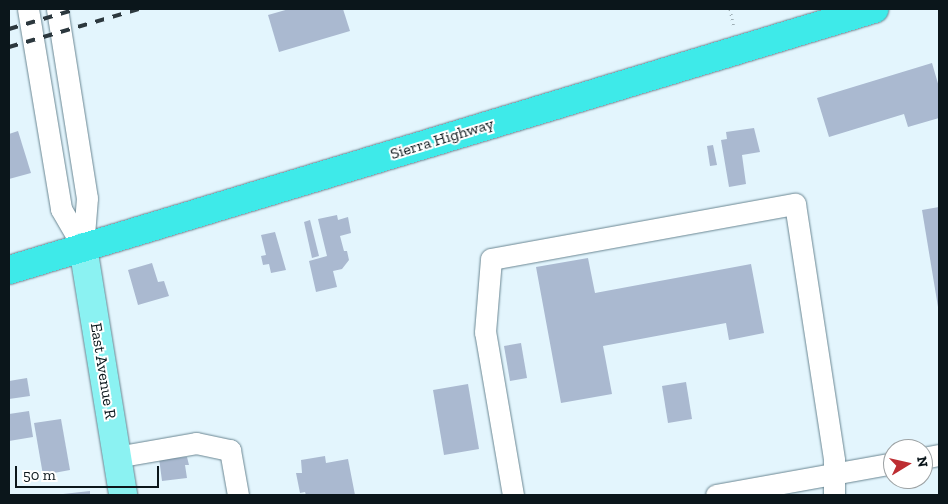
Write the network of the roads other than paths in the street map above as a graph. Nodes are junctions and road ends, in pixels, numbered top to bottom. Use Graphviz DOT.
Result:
graph roads {
  1 [pos="28,9"];
  2 [pos="58,9"];
  3 [pos="874,9"];
  4 [pos="83,247"];
  5 [pos="9,270"];
  6 [pos="116,457"];
  7 [pos="883,464"];
  8 [pos="835,474"];
  9 [pos="123,495"];
  10 [pos="238,495"];
  11 [pos="513,495"];
  12 [pos="716,495"];
  13 [pos="834,495"];
  1 -- 4 [label="street, East Avenue R"];
  2 -- 4 [label="street, East Avenue R"];
  3 -- 4 [label="highway, Sierra Highway"];
  4 -- 5 [label="highway, Sierra Highway"];
  4 -- 6 [label="main road, East Avenue R"];
  6 -- 9 [label="main road, East Avenue R"];
  6 -- 10 [label="street"];
  7 -- 8 [label="street"];
  8 -- 11 [label="street"];
  8 -- 12 [label="street"];
  8 -- 13 [label="street"];
}
